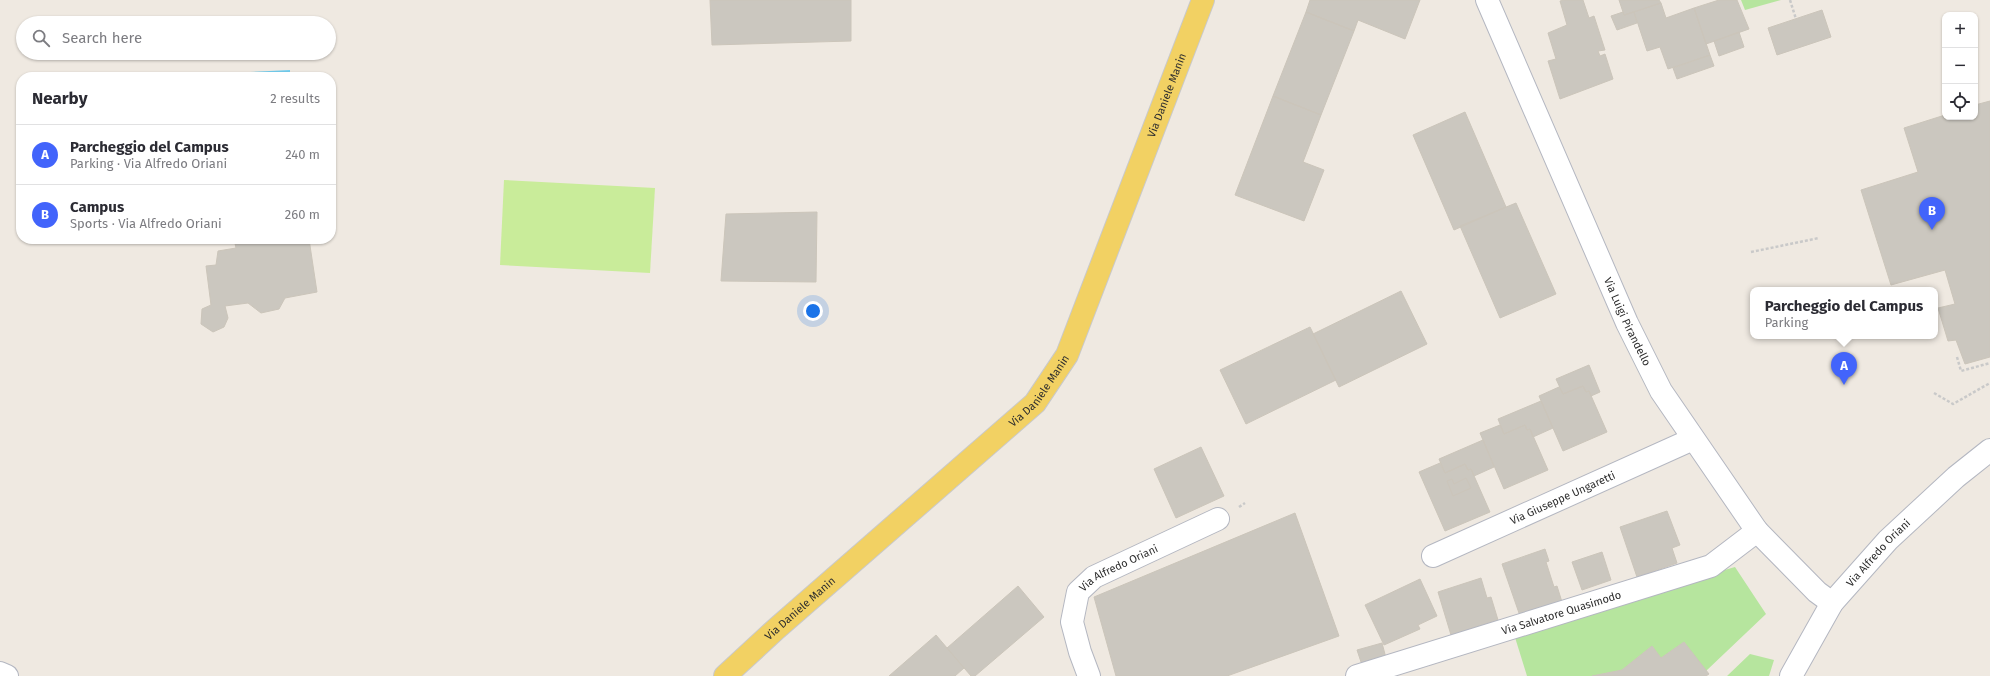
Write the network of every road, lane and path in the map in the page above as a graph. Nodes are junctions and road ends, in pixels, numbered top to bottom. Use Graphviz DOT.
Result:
graph roads {
  1 [pos="1203,0"];
  2 [pos="1487,0"];
  3 [pos="1790,0"];
  4 [pos="1796,19"];
  5 [pos="1819,238"];
  6 [pos="1751,252"];
  7 [pos="1957,357"];
  8 [pos="1990,363"];
  9 [pos="1990,383"];
  10 [pos="1934,393"];
  11 [pos="1693,439"];
  12 [pos="1990,450"];
  13 [pos="1218,519"];
  14 [pos="1757,531"];
  15 [pos="1432,556"];
  16 [pos="1832,603"];
  17 [pos="0,673"];
  18 [pos="7,676"];
  19 [pos="725,676"];
  20 [pos="1089,676"];
  21 [pos="1357,676"];
  22 [pos="1791,676"];
  1 -- 19 [label="main road, Via Daniele Manin"];
  2 -- 11 [label="street, Via Luigi Pirandello"];
  3 -- 4 [label="path"];
  5 -- 6 [label="path"];
  7 -- 8 [label="path"];
  9 -- 10 [label="path"];
  11 -- 14 [label="street, Via Luigi Pirandello"];
  11 -- 15 [label="street, Via Giuseppe Ungaretti"];
  12 -- 16 [label="street, Via Alfredo Oriani"];
  13 -- 20 [label="street, Via Alfredo Oriani"];
  14 -- 16 [label="street, Via Luigi Pirandello"];
  14 -- 21 [label="street, Via Salvatore Quasimodo"];
  16 -- 22 [label="street, Via Alfredo Oriani"];
  17 -- 18 [label="street"];
}
